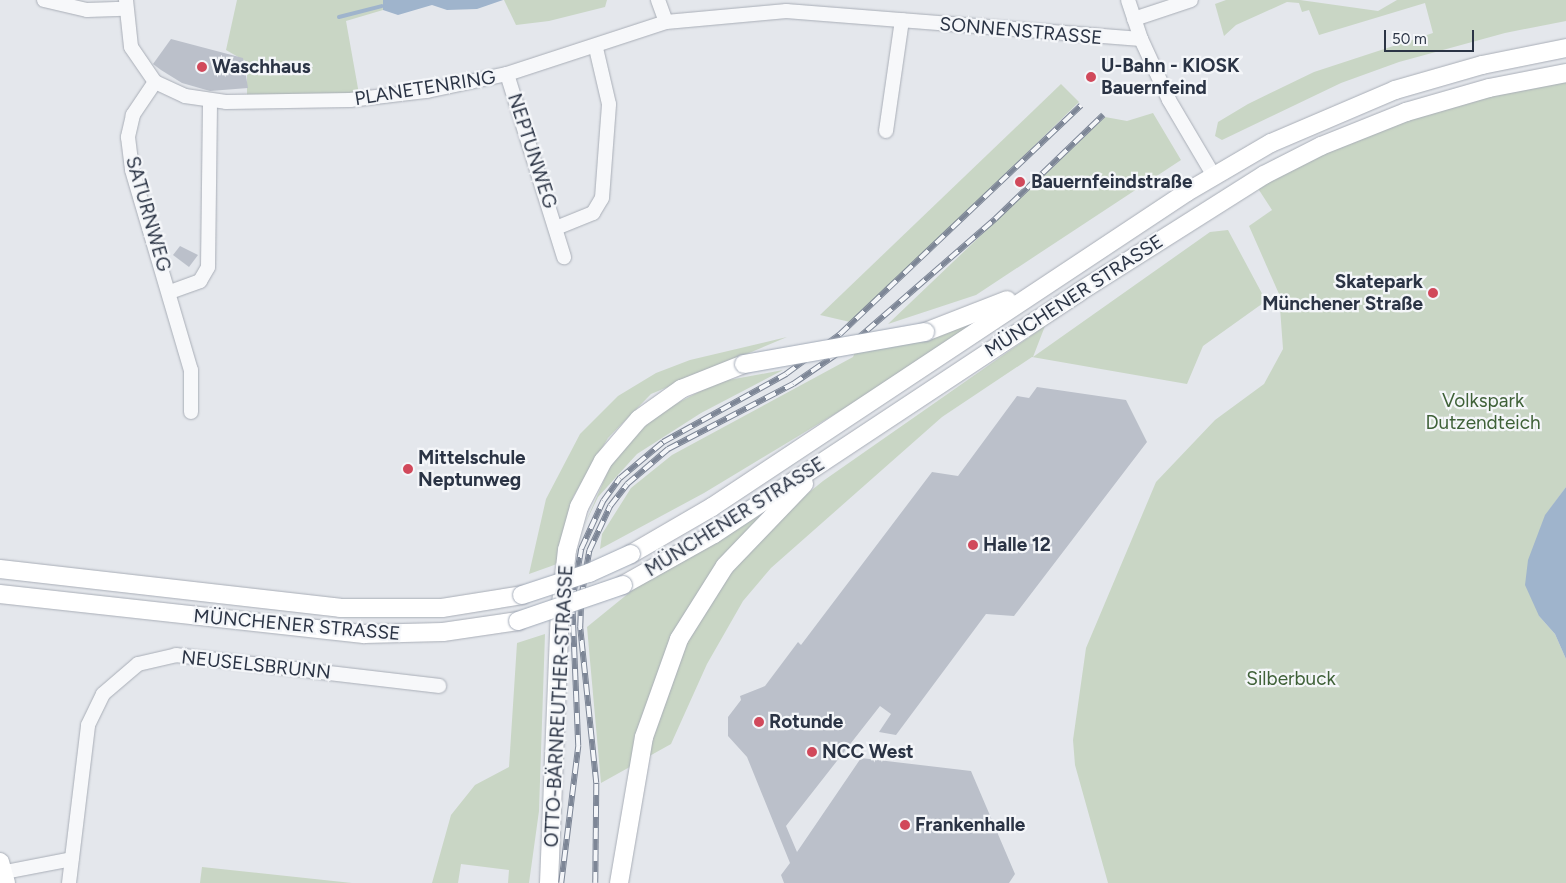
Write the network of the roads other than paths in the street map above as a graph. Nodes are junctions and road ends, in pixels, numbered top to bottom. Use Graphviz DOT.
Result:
graph roads {
  1 [pos="44,0"];
  2 [pos="658,0"];
  3 [pos="1128,0"];
  4 [pos="1192,0"];
  5 [pos="125,5"];
  6 [pos="1134,19"];
  7 [pos="902,20"];
  8 [pos="666,22"];
  9 [pos="1141,39"];
  10 [pos="596,48"];
  11 [pos="1566,48"];
  12 [pos="507,74"];
  13 [pos="1566,74"];
  14 [pos="155,82"];
  15 [pos="210,101"];
  16 [pos="1320,119"];
  17 [pos="886,131"];
  18 [pos="1321,146"];
  19 [pos="1214,176"];
  20 [pos="1224,198"];
  21 [pos="556,228"];
  22 [pos="564,256"];
  23 [pos="1051,281"];
  24 [pos="170,292"];
  25 [pos="191,412"];
  26 [pos="828,459"];
  27 [pos="0,570"];
  28 [pos="0,594"];
  29 [pos="439,686"];
  30 [pos="72,859"];
  31 [pos="2,873"];
  32 [pos="69,883"];
  33 [pos="548,883"];
  34 [pos="619,883"];
  1 -- 5 [label="street"];
  2 -- 8 [label="street"];
  3 -- 6 [label="street"];
  4 -- 6 [label="street"];
  5 -- 14 [label="street"];
  6 -- 9 [label="street"];
  7 -- 8 [label="street, SONNENSTRASSE"];
  7 -- 9 [label="street, SONNENSTRASSE"];
  7 -- 17 [label="street"];
  8 -- 10 [label="street, PLANETENRING"];
  9 -- 19 [label="street"];
  10 -- 12 [label="street, PLANETENRING"];
  10 -- 21 [label="street, NEPTUNWEG"];
  11 -- 16 [label="main road, MÜNCHENER STRASSE"];
  12 -- 15 [label="street, PLANETENRING"];
  12 -- 21 [label="street, NEPTUNWEG"];
  13 -- 18 [label="main road, MÜNCHENER STRASSE"];
  14 -- 15 [label="street, PLANETENRING"];
  14 -- 24 [label="street, SATURNWEG"];
  15 -- 24 [label="street, SATURNWEG"];
  16 -- 18 [label="main road"];
  16 -- 19 [label="main road, MÜNCHENER STRASSE"];
  18 -- 20 [label="main road, MÜNCHENER STRASSE"];
  19 -- 20 [label="main road"];
  19 -- 23 [label="main road, MÜNCHENER STRASSE"];
  20 -- 26 [label="main road, MÜNCHENER STRASSE"];
  21 -- 22 [label="street, NEPTUNWEG"];
  23 -- 27 [label="main road, MÜNCHENER STRASSE, bridge"];
  23 -- 33 [label="main road, OTTO-BÄRNREUTHER-STRASSE, bridge"];
  24 -- 25 [label="street, SATURNWEG"];
  26 -- 28 [label="main road, MÜNCHENER STRASSE, bridge"];
  26 -- 34 [label="main road"];
  29 -- 30 [label="street, NEUSELSBRUNN"];
  30 -- 31 [label="street"];
  30 -- 32 [label="street, NEUSELSBRUNN"];
}
